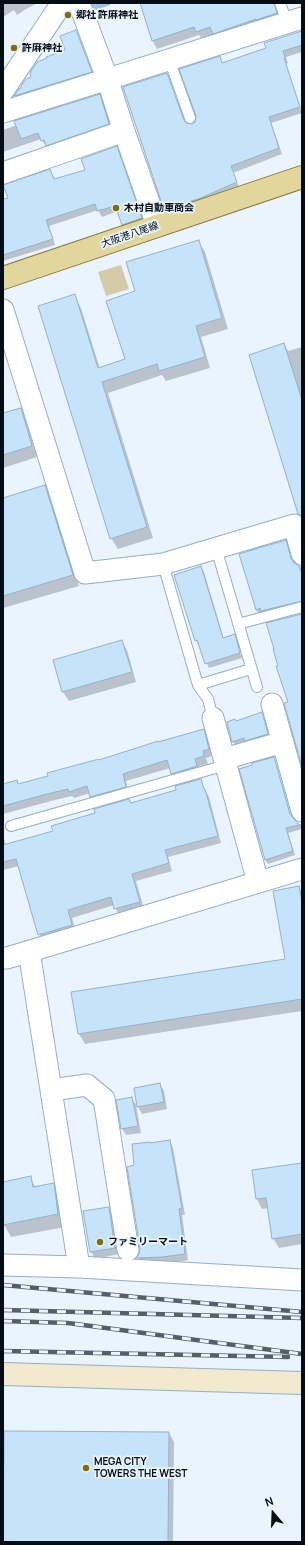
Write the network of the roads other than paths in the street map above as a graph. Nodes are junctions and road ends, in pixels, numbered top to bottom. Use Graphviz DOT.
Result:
graph roads {
  1 [pos="62,3"];
  2 [pos="79,3"];
  3 [pos="280,3"];
  4 [pos="295,20"];
  5 [pos="169,59"];
  6 [pos="107,78"];
  7 [pos="3,91"];
  8 [pos="3,112"];
  9 [pos="190,118"];
  10 [pos="124,131"];
  11 [pos="3,173"];
  12 [pos="302,177"];
  13 [pos="154,217"];
  14 [pos="3,278"];
  15 [pos="3,310"];
  16 [pos="298,524"];
  17 [pos="216,548"];
  18 [pos="302,554"];
  19 [pos="163,564"];
  20 [pos="302,607"];
  21 [pos="238,624"];
  22 [pos="251,669"];
  23 [pos="198,685"];
  24 [pos="257,687"];
  25 [pos="272,704"];
  26 [pos="213,718"];
  27 [pos="283,742"];
  28 [pos="225,762"];
  29 [pos="302,811"];
  30 [pos="11,826"];
  31 [pos="302,869"];
  32 [pos="258,882"];
  33 [pos="29,951"];
  34 [pos="3,958"];
  35 [pos="51,1090"];
  36 [pos="128,1250"];
  37 [pos="3,1265"];
  38 [pos="78,1267"];
  39 [pos="302,1280"];
  40 [pos="3,1374"];
  41 [pos="302,1382"];
  1 -- 7 [label="street"];
  2 -- 6 [label="street"];
  3 -- 4 [label="lane"];
  4 -- 5 [label="street"];
  5 -- 6 [label="street"];
  5 -- 9 [label="lane"];
  6 -- 8 [label="street"];
  6 -- 10 [label="street"];
  10 -- 11 [label="street"];
  10 -- 13 [label="street"];
  12 -- 14 [label="main road, 大阪港八尾線"];
  15 -- 19 [label="street"];
  16 -- 17 [label="street"];
  16 -- 18 [label="street"];
  17 -- 19 [label="street"];
  17 -- 21 [label="lane"];
  19 -- 23 [label="lane"];
  20 -- 21 [label="lane"];
  21 -- 22 [label="lane"];
  22 -- 23 [label="lane"];
  22 -- 24 [label="lane"];
  23 -- 26 [label="lane"];
  25 -- 27 [label="street"];
  26 -- 28 [label="street"];
  27 -- 28 [label="street"];
  27 -- 29 [label="street"];
  28 -- 30 [label="lane"];
  28 -- 32 [label="street"];
  31 -- 32 [label="street"];
  32 -- 33 [label="street"];
  33 -- 34 [label="street"];
  33 -- 35 [label="street"];
  35 -- 36 [label="street"];
  35 -- 38 [label="street"];
  37 -- 38 [label="street"];
  38 -- 39 [label="street"];
  40 -- 41 [label="street"];
}
